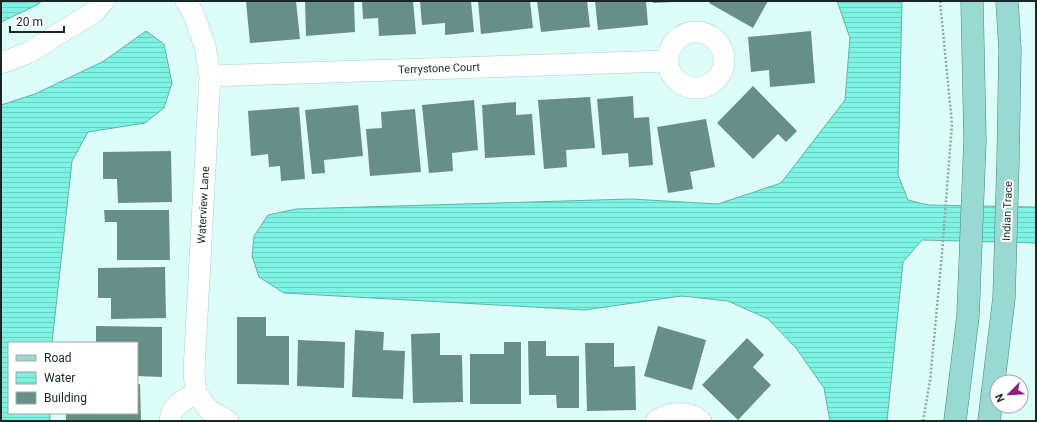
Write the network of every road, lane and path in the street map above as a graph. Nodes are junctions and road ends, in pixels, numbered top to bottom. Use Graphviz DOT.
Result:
graph roads {
  1 [pos="104,1"];
  2 [pos="186,1"];
  3 [pos="940,1"];
  4 [pos="972,1"];
  5 [pos="1007,1"];
  6 [pos="667,61"];
  7 [pos="1,63"];
  8 [pos="210,76"];
  9 [pos="202,401"];
  10 [pos="170,421"];
  11 [pos="228,421"];
  12 [pos="656,421"];
  13 [pos="701,421"];
  14 [pos="923,421"];
  15 [pos="955,421"];
  16 [pos="989,421"];
  1 -- 7 [label="street"];
  2 -- 8 [label="street, Waterview Lane"];
  3 -- 14 [label="path"];
  4 -- 15 [label="main road"];
  5 -- 16 [label="main road, Indian Trace"];
  6 -- 8 [label="street, Terrystone Court"];
  8 -- 9 [label="street, Waterview Lane"];
  9 -- 10 [label="street"];
  9 -- 11 [label="street"];
  12 -- 13 [label="street"];
}
